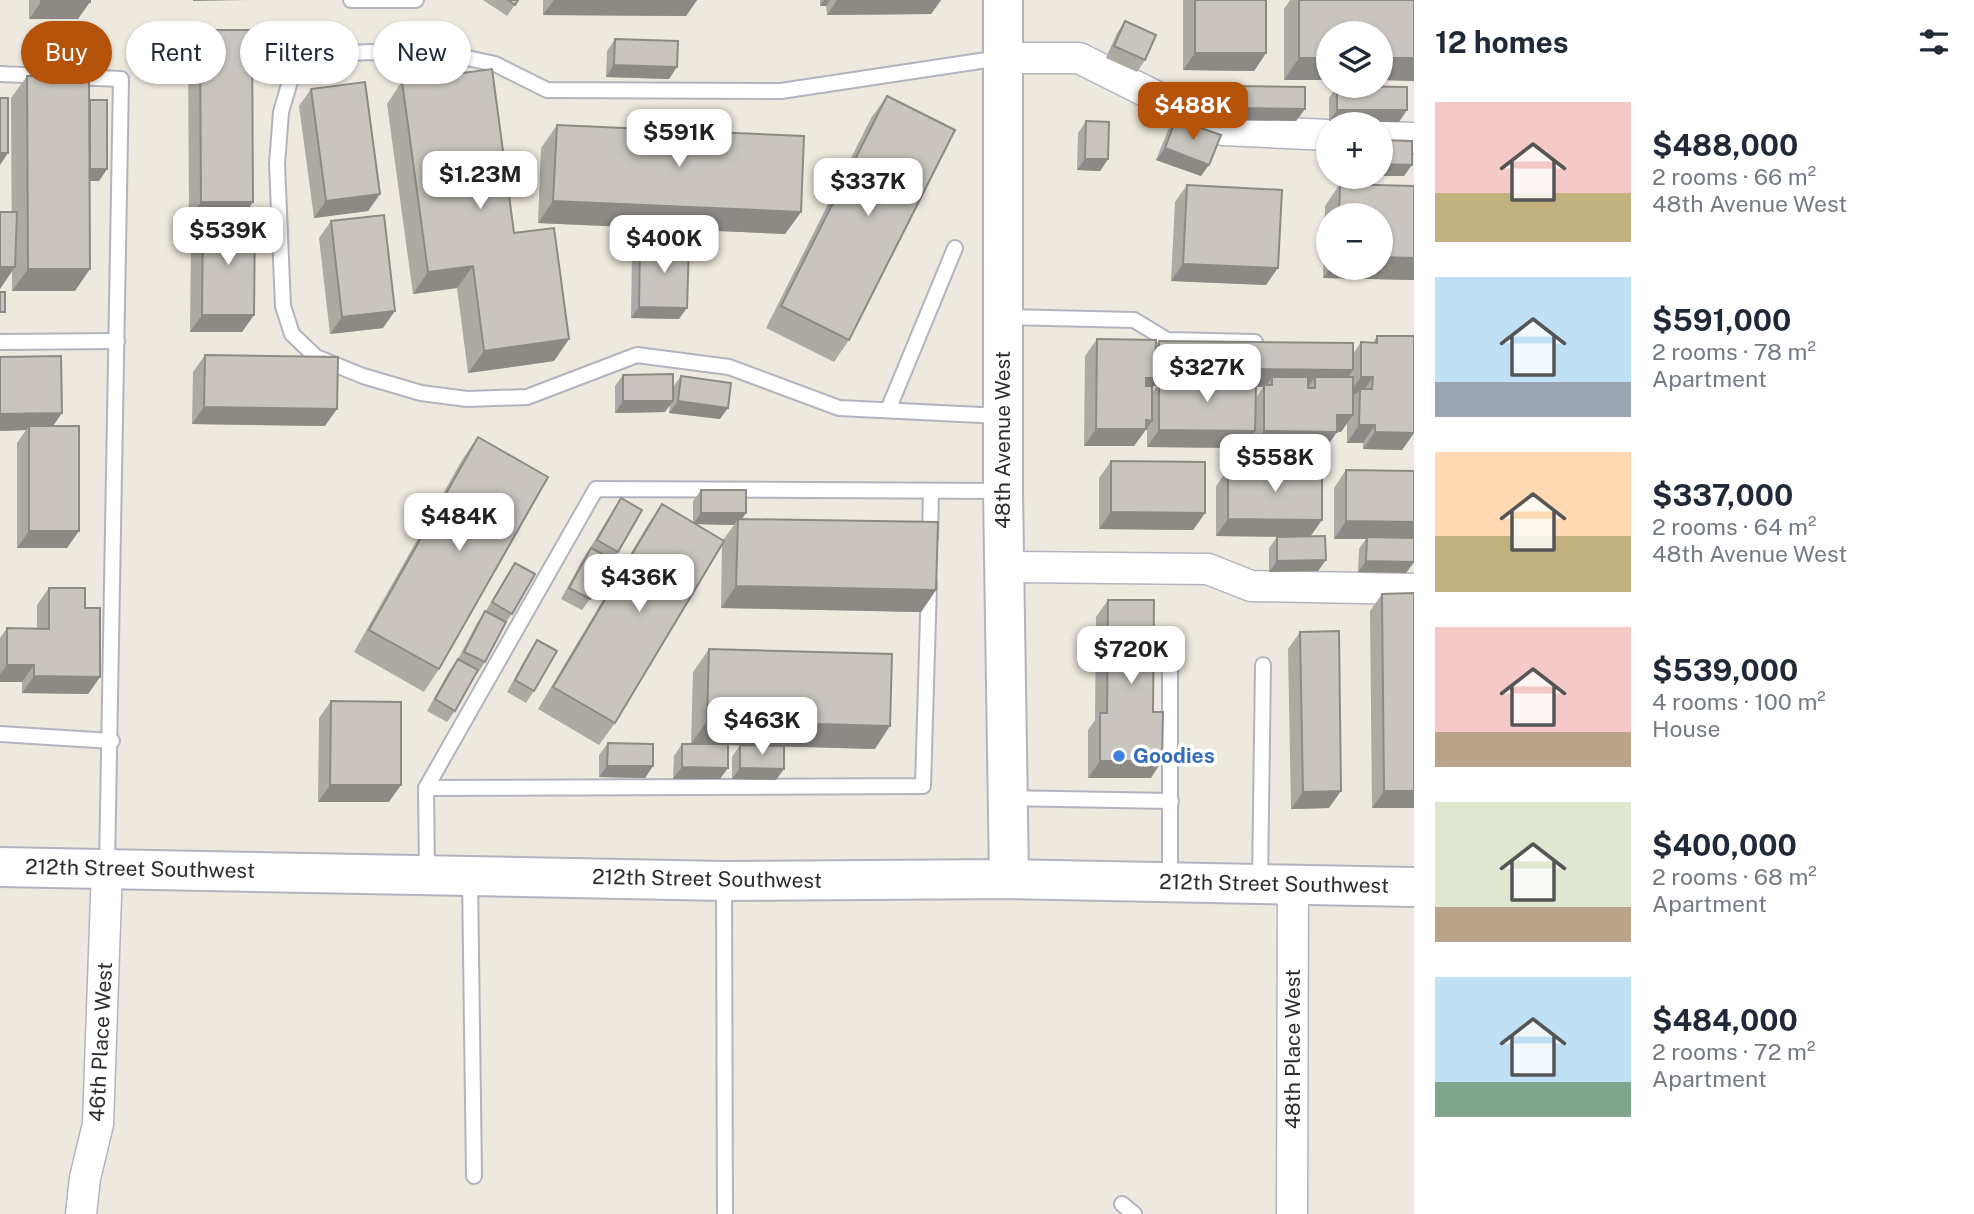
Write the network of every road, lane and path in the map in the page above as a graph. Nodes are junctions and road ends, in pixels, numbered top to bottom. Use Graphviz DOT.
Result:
graph roads {
  1 [pos="351,0"];
  2 [pos="416,0"];
  3 [pos="1003,0"];
  4 [pos="1003,58"];
  5 [pos="0,75"];
  6 [pos="1316,134"];
  7 [pos="1393,137"];
  8 [pos="1414,138"];
  9 [pos="955,248"];
  10 [pos="1003,317"];
  11 [pos="117,341"];
  12 [pos="0,342"];
  13 [pos="1272,343"];
  14 [pos="888,410"];
  15 [pos="1003,416"];
  16 [pos="931,491"];
  17 [pos="1003,491"];
  18 [pos="1004,567"];
  19 [pos="1414,589"];
  20 [pos="1170,635"];
  21 [pos="1263,665"];
  22 [pos="0,734"];
  23 [pos="112,741"];
  24 [pos="426,788"];
  25 [pos="1006,798"];
  26 [pos="1171,801"];
  27 [pos="0,867"];
  28 [pos="107,868"];
  29 [pos="427,874"];
  30 [pos="470,875"];
  31 [pos="1009,879"];
  32 [pos="724,881"];
  33 [pos="1170,882"];
  34 [pos="1276,885"];
  35 [pos="1414,887"];
  36 [pos="474,1176"];
  37 [pos="81,1214"];
  38 [pos="725,1214"];
  39 [pos="1292,1214"];
  1 -- 2 [label="lane"];
  3 -- 4 [label="main road, 48th Avenue West"];
  4 -- 6 [label="street"];
  4 -- 10 [label="main road, 48th Avenue West"];
  4 -- 14 [label="lane"];
  5 -- 11 [label="lane"];
  7 -- 8 [label="street"];
  9 -- 14 [label="lane"];
  10 -- 13 [label="lane"];
  10 -- 15 [label="main road, 48th Avenue West"];
  11 -- 12 [label="lane"];
  11 -- 23 [label="lane"];
  14 -- 15 [label="lane"];
  15 -- 17 [label="main road, 48th Avenue West"];
  16 -- 17 [label="lane"];
  16 -- 24 [label="lane"];
  16 -- 24 [label="lane"];
  17 -- 18 [label="main road, 48th Avenue West"];
  18 -- 19 [label="street"];
  18 -- 25 [label="main road, 48th Avenue West"];
  20 -- 26 [label="lane"];
  21 -- 34 [label="lane"];
  22 -- 23 [label="lane"];
  23 -- 28 [label="lane"];
  24 -- 29 [label="lane"];
  25 -- 26 [label="lane"];
  25 -- 31 [label="main road, 48th Avenue West"];
  26 -- 33 [label="lane"];
  27 -- 28 [label="main road, 212th Street Southwest"];
  28 -- 29 [label="main road, 212th Street Southwest"];
  28 -- 37 [label="street, 46th Place West"];
  29 -- 30 [label="main road, 212th Street Southwest"];
  30 -- 32 [label="main road, 212th Street Southwest"];
  30 -- 36 [label="lane"];
  31 -- 32 [label="main road, 212th Street Southwest"];
  31 -- 33 [label="main road, 212th Street Southwest"];
  32 -- 38 [label="lane"];
  33 -- 34 [label="main road, 212th Street Southwest"];
  34 -- 35 [label="main road, 212th Street Southwest"];
  34 -- 39 [label="street, 48th Place West"];
}
